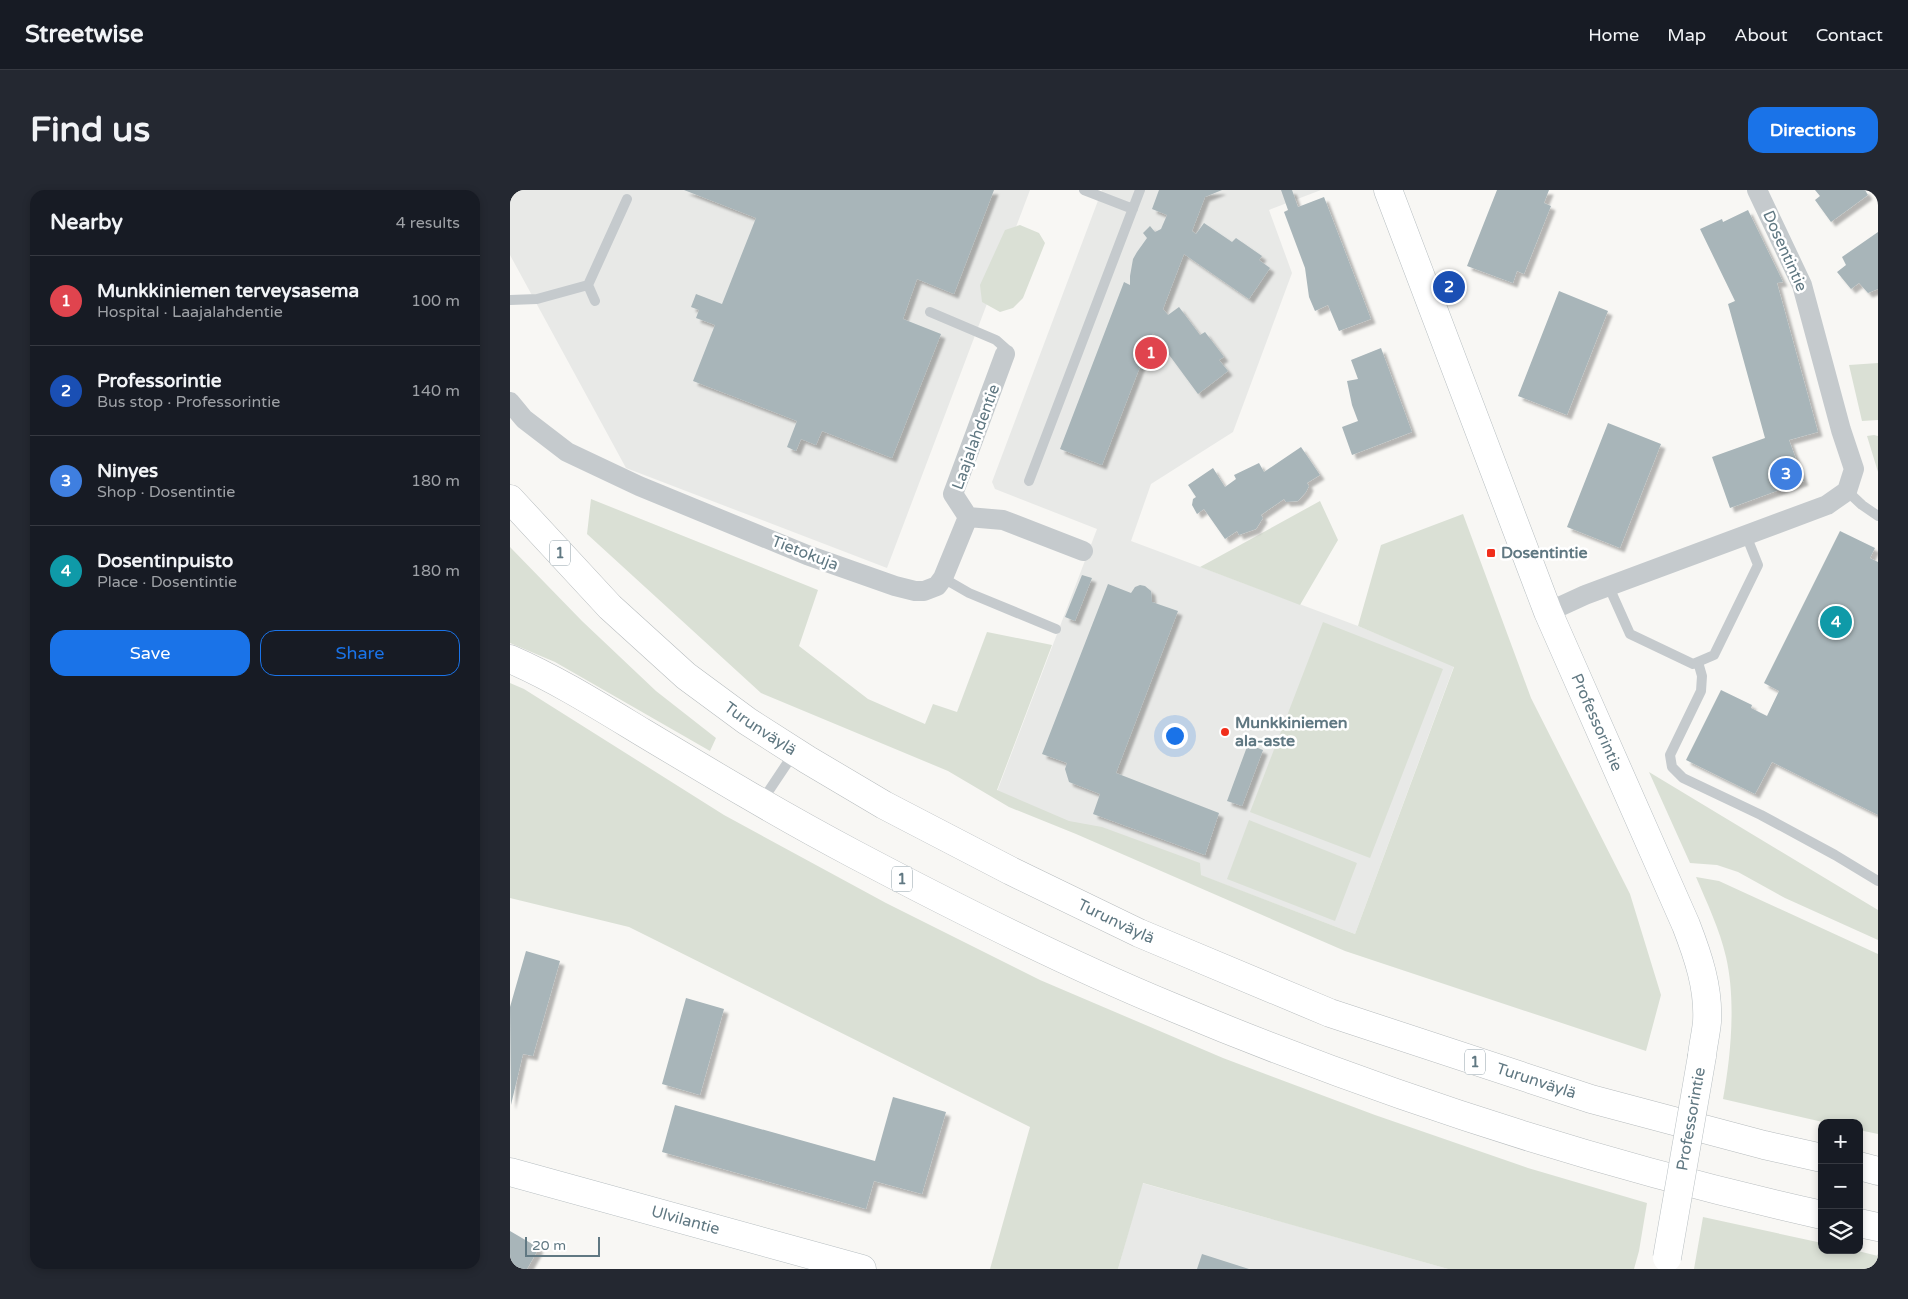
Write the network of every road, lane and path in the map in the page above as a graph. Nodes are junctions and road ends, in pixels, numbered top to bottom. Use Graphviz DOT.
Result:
graph roads {
  1 [pos="1084,190"];
  2 [pos="1140,190"];
  3 [pos="1388,190"];
  4 [pos="1757,190"];
  5 [pos="627,199"];
  6 [pos="1133,209"];
  7 [pos="588,285"];
  8 [pos="510,300"];
  9 [pos="595,301"];
  10 [pos="930,312"];
  11 [pos="1005,354"];
  12 [pos="510,402"];
  13 [pos="1029,481"];
  14 [pos="1847,491"];
  15 [pos="510,499"];
  16 [pos="1878,516"];
  17 [pos="968,517"];
  18 [pos="1746,535"];
  19 [pos="1083,551"];
  20 [pos="943,578"];
  21 [pos="1609,586"];
  22 [pos="1548,612"];
  23 [pos="1056,629"];
  24 [pos="510,659"];
  25 [pos="1698,662"];
  26 [pos="795,752"];
  27 [pos="762,802"];
  28 [pos="1878,881"];
  29 [pos="1818,1157"];
  30 [pos="1863,1167"];
  31 [pos="1878,1171"];
  32 [pos="510,1172"];
  33 [pos="1818,1214"];
  34 [pos="1863,1224"];
  35 [pos="1878,1227"];
  36 [pos="1665,1264"];
  37 [pos="862,1269"];
  1 -- 6 [label="lane"];
  2 -- 6 [label="lane"];
  3 -- 22 [label="main road, Professorintie"];
  4 -- 14 [label="street, Dosentintie"];
  5 -- 7 [label="lane"];
  6 -- 13 [label="lane"];
  7 -- 8 [label="lane"];
  7 -- 9 [label="lane"];
  10 -- 11 [label="lane"];
  11 -- 17 [label="street, Laajalahdentie"];
  12 -- 20 [label="street, Tietokuja"];
  14 -- 16 [label="lane"];
  14 -- 18 [label="street"];
  15 -- 26 [label="main road, Turunväylä / 1"];
  17 -- 19 [label="street"];
  17 -- 20 [label="street"];
  18 -- 21 [label="street"];
  18 -- 25 [label="lane"];
  20 -- 23 [label="lane"];
  21 -- 22 [label="street"];
  21 -- 25 [label="lane"];
  22 -- 36 [label="main road, Professorintie, bridge"];
  24 -- 27 [label="main road, 1"];
  25 -- 28 [label="lane"];
  26 -- 27 [label="lane"];
  26 -- 29 [label="main road, Turunväylä / 1"];
  27 -- 33 [label="main road, 1"];
  30 -- 31 [label="main road"];
  32 -- 37 [label="main road, Ulvilantie"];
  34 -- 35 [label="main road"];
}
